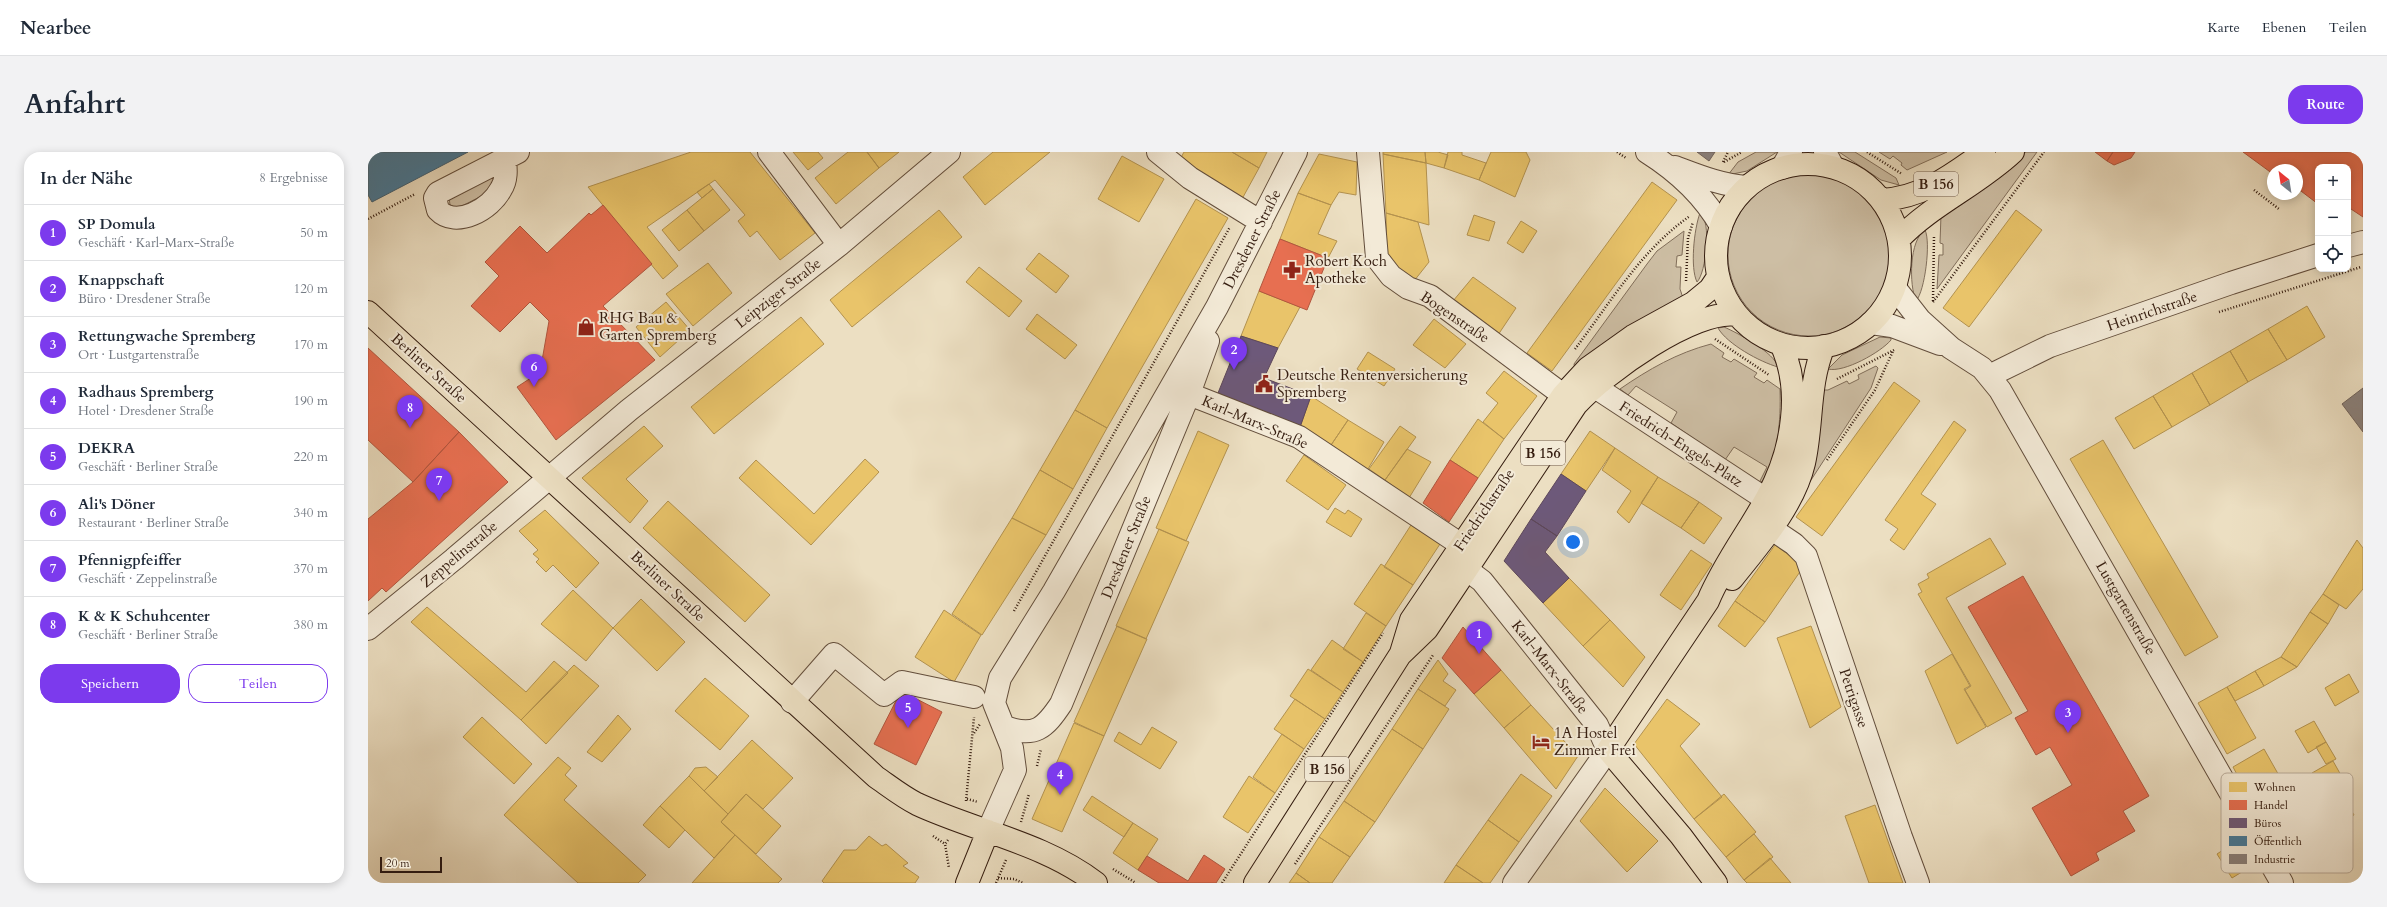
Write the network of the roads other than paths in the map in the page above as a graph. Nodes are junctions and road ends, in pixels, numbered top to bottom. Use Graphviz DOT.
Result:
graph roads {
  1 [pos="769,152"];
  2 [pos="949,152"];
  3 [pos="1158,152"];
  4 [pos="1296,152"];
  5 [pos="1368,152"];
  6 [pos="1984,152"];
  7 [pos="2013,152"];
  8 [pos="512,155"];
  9 [pos="1655,157"];
  10 [pos="1786,160"];
  11 [pos="1829,160"];
  12 [pos="1747,187"];
  13 [pos="1707,190"];
  14 [pos="1882,200"];
  15 [pos="1261,222"];
  16 [pos="1721,226"];
  17 [pos="1899,239"];
  18 [pos="2363,242"];
  19 [pos="839,245"];
  20 [pos="2351,245"];
  21 [pos="2315,256"];
  22 [pos="1718,277"];
  23 [pos="1895,288"];
  24 [pos="368,312"];
  25 [pos="1698,312"];
  26 [pos="1737,315"];
  27 [pos="1871,323"];
  28 [pos="1206,326"];
  29 [pos="1781,344"];
  30 [pos="1824,346"];
  31 [pos="1951,348"];
  32 [pos="1989,376"];
  33 [pos="1803,382"];
  34 [pos="1594,387"];
  35 [pos="1190,394"];
  36 [pos="1563,395"];
  37 [pos="549,476"];
  38 [pos="1767,500"];
  39 [pos="1764,523"];
  40 [pos="1460,544"];
  41 [pos="1466,569"];
  42 [pos="368,629"];
  43 [pos="1400,655"];
  44 [pos="974,697"];
  45 [pos="792,702"];
  46 [pos="1004,728"];
  47 [pos="1608,750"];
  48 [pos="2221,775"];
  49 [pos="988,831"];
  50 [pos="2276,873"];
  51 [pos="958,877"];
  52 [pos="1096,883"];
  53 [pos="1255,883"];
  54 [pos="1514,883"];
  55 [pos="1716,883"];
  56 [pos="1918,883"];
  57 [pos="2282,883"];
  1 -- 19 [label="street"];
  2 -- 19 [label="street, Leipziger Straße"];
  3 -- 15 [label="street"];
  4 -- 15 [label="street, Dresdener Straße"];
  5 -- 36 [label="street, Bogenstraße"];
  6 -- 14 [label="main road, B 156"];
  7 -- 17 [label="main road, B 156"];
  8 -- 8 [label="street"];
  9 -- 13 [label="street"];
  10 -- 11 [label="main road"];
  10 -- 12 [label="main road"];
  11 -- 14 [label="main road"];
  12 -- 13 [label="street"];
  12 -- 16 [label="main road"];
  13 -- 16 [label="street"];
  14 -- 17 [label="main road"];
  15 -- 28 [label="street, Dresdener Straße"];
  16 -- 22 [label="main road"];
  17 -- 23 [label="main road"];
  18 -- 20 [label="street"];
  19 -- 37 [label="street, Leipziger Straße"];
  21 -- 32 [label="street, Heinrichstraße"];
  22 -- 25 [label="main road, Friedrichstraße / B 156"];
  22 -- 26 [label="main road"];
  23 -- 27 [label="main road"];
  23 -- 31 [label="street, Lustgartenstraße"];
  24 -- 37 [label="main road, Berliner Straße"];
  25 -- 26 [label="main road, Friedrichstraße / B 156"];
  25 -- 34 [label="main road, Friedrichstraße / B 156"];
  25 -- 36 [label="main road, Friedrichstraße / B 156"];
  26 -- 29 [label="main road"];
  27 -- 30 [label="main road"];
  27 -- 31 [label="street, Lustgartenstraße"];
  28 -- 35 [label="street, Dresdener Straße"];
  28 -- 46 [label="street, Dresdener Straße"];
  29 -- 30 [label="main road"];
  29 -- 33 [label="main road"];
  30 -- 33 [label="main road"];
  31 -- 32 [label="street, Lustgartenstraße"];
  32 -- 48 [label="street, Lustgartenstraße"];
  33 -- 38 [label="main road"];
  33 -- 39 [label="main road"];
  34 -- 38 [label="street, Friedrich-Engels-Platz"];
  34 -- 41 [label="main road, Friedrichstraße / B 156"];
  35 -- 40 [label="street, Karl-Marx-Straße"];
  35 -- 46 [label="street, Dresdener Straße"];
  36 -- 40 [label="main road, Friedrichstraße / B 156"];
  37 -- 42 [label="street, Zeppelinstraße"];
  37 -- 45 [label="main road, Berliner Straße"];
  38 -- 39 [label="main road"];
  39 -- 47 [label="main road"];
  39 -- 56 [label="street, Petrigasse"];
  40 -- 43 [label="main road, Friedrichstraße / B 156"];
  41 -- 43 [label="main road, Friedrichstraße / B 156"];
  41 -- 47 [label="street, Karl-Marx-Straße"];
  43 -- 53 [label="main road, Friedrichstraße / B 156"];
  44 -- 45 [label="street"];
  45 -- 49 [label="main road, Berliner Straße"];
  46 -- 49 [label="street, Dresdener Straße"];
  47 -- 54 [label="street"];
  47 -- 55 [label="main road, Karl-Marx-Straße"];
  49 -- 51 [label="main road, Dresdener Straße"];
  49 -- 52 [label="main road"];
  50 -- 57 [label="street, Lustgartenstraße"];
}
